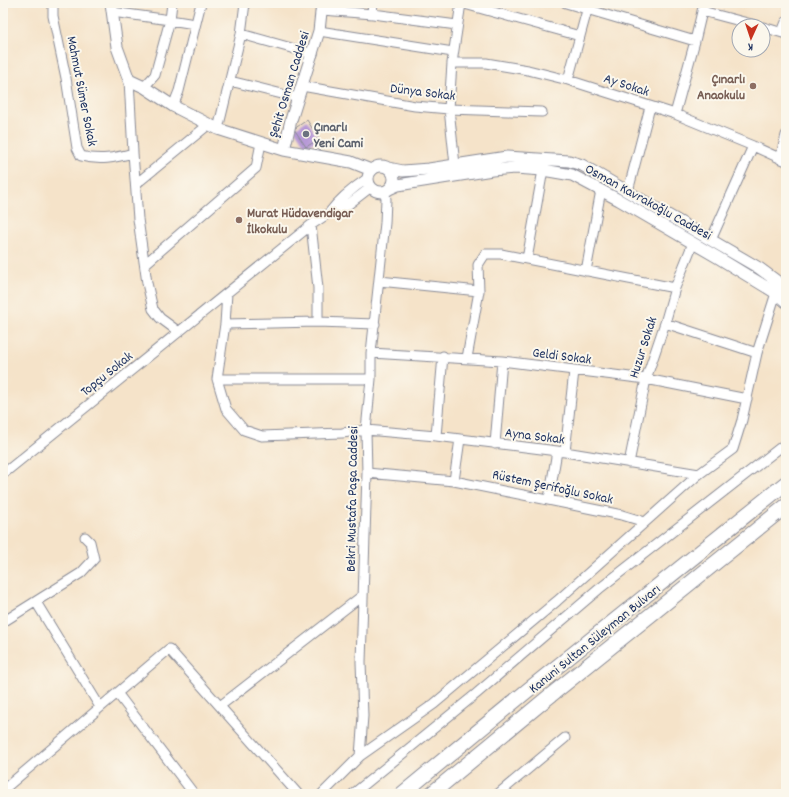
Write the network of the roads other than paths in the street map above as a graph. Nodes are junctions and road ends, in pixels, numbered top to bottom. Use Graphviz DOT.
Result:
graph roads {
  1 [pos="53,3"];
  2 [pos="172,3"];
  3 [pos="201,3"];
  4 [pos="245,3"];
  5 [pos="372,3"];
  6 [pos="461,3"];
  7 [pos="566,3"];
  8 [pos="322,6"];
  9 [pos="588,6"];
  10 [pos="112,7"];
  11 [pos="703,7"];
  12 [pos="373,14"];
  13 [pos="735,18"];
  14 [pos="170,20"];
  15 [pos="786,22"];
  16 [pos="195,24"];
  17 [pos="458,25"];
  18 [pos="771,29"];
  19 [pos="320,31"];
  20 [pos="784,33"];
  21 [pos="242,34"];
  22 [pos="580,36"];
  23 [pos="695,41"];
  24 [pos="453,52"];
  25 [pos="313,54"];
  26 [pos="452,63"];
  27 [pos="129,80"];
  28 [pos="568,80"];
  29 [pos="230,81"];
  30 [pos="302,86"];
  31 [pos="144,87"];
  32 [pos="298,98"];
  33 [pos="173,106"];
  34 [pos="650,107"];
  35 [pos="449,109"];
  36 [pos="542,112"];
  37 [pos="675,114"];
  38 [pos="213,127"];
  39 [pos="786,135"];
  40 [pos="261,143"];
  41 [pos="753,146"];
  42 [pos="284,150"];
  43 [pos="133,153"];
  44 [pos="783,160"];
  45 [pos="455,165"];
  46 [pos="388,168"];
  47 [pos="543,170"];
  48 [pos="370,178"];
  49 [pos="136,184"];
  50 [pos="386,190"];
  51 [pos="601,190"];
  52 [pos="628,191"];
  53 [pos="311,225"];
  54 [pos="711,240"];
  55 [pos="692,243"];
  56 [pos="527,259"];
  57 [pos="144,264"];
  58 [pos="586,271"];
  59 [pos="379,281"];
  60 [pos="784,286"];
  61 [pos="675,288"];
  62 [pos="479,291"];
  63 [pos="228,292"];
  64 [pos="786,302"];
  65 [pos="318,322"];
  66 [pos="665,323"];
  67 [pos="225,324"];
  68 [pos="375,324"];
  69 [pos="178,332"];
  70 [pos="371,353"];
  71 [pos="757,353"];
  72 [pos="443,356"];
  73 [pos="468,358"];
  74 [pos="502,361"];
  75 [pos="574,371"];
  76 [pos="217,379"];
  77 [pos="371,379"];
  78 [pos="646,379"];
  79 [pos="747,399"];
  80 [pos="366,430"];
  81 [pos="436,436"];
  82 [pos="460,440"];
  83 [pos="786,443"];
  84 [pos="495,444"];
  85 [pos="561,451"];
  86 [pos="629,463"];
  87 [pos="3,474"];
  88 [pos="367,474"];
  89 [pos="699,474"];
  90 [pos="454,481"];
  91 [pos="786,483"];
  92 [pos="549,499"];
  93 [pos="786,506"];
  94 [pos="645,522"];
  95 [pos="85,537"];
  96 [pos="363,595"];
  97 [pos="36,602"];
  98 [pos="5,618"];
  99 [pos="117,693"];
  100 [pos="220,706"];
  101 [pos="100,707"];
  102 [pos="565,738"];
  103 [pos="360,756"];
  104 [pos="3,790"];
  105 [pos="194,794"];
  106 [pos="298,794"];
  107 [pos="322,794"];
  108 [pos="353,794"];
  109 [pos="402,794"];
  110 [pos="431,794"];
  111 [pos="498,794"];
  1 -- 43 [label="street, Mahmut Sümer Sokak"];
  2 -- 14 [label="street"];
  3 -- 16 [label="street"];
  4 -- 21 [label="street"];
  5 -- 12 [label="street"];
  6 -- 17 [label="street"];
  6 -- 22 [label="street"];
  7 -- 9 [label="street"];
  8 -- 12 [label="street"];
  8 -- 19 [label="street, Şehit Osman Caddesi"];
  9 -- 22 [label="street"];
  9 -- 23 [label="street"];
  10 -- 14 [label="street"];
  10 -- 27 [label="street"];
  11 -- 13 [label="street"];
  11 -- 23 [label="street"];
  12 -- 17 [label="street"];
  14 -- 16 [label="street"];
  14 -- 31 [label="street"];
  15 -- 20 [label="street"];
  16 -- 33 [label="street"];
  17 -- 24 [label="street"];
  18 -- 20 [label="street"];
  19 -- 24 [label="street"];
  19 -- 25 [label="street, Şehit Osman Caddesi"];
  21 -- 25 [label="street"];
  21 -- 29 [label="street"];
  22 -- 28 [label="street"];
  23 -- 37 [label="street"];
  24 -- 26 [label="street"];
  25 -- 30 [label="street, Şehit Osman Caddesi"];
  26 -- 28 [label="street, Ay Sokak"];
  26 -- 35 [label="street"];
  27 -- 31 [label="street, Osman Kavrakoğlu Caddesi"];
  27 -- 43 [label="street"];
  28 -- 34 [label="street, Ay Sokak"];
  29 -- 32 [label="street"];
  29 -- 38 [label="street"];
  30 -- 32 [label="street, Şehit Osman Caddesi"];
  30 -- 35 [label="street, Dünya Sokak"];
  31 -- 33 [label="street, Osman Kavrakoğlu Caddesi"];
  32 -- 42 [label="street, Şehit Osman Caddesi"];
  33 -- 38 [label="street, Osman Kavrakoğlu Caddesi"];
  34 -- 37 [label="street, Ay Sokak"];
  34 -- 52 [label="street"];
  35 -- 36 [label="street, Dünya Sokak"];
  35 -- 45 [label="street"];
  37 -- 41 [label="street, Ay Sokak"];
  38 -- 40 [label="street, Osman Kavrakoğlu Caddesi"];
  38 -- 49 [label="street"];
  39 -- 44 [label="street"];
  40 -- 42 [label="street, Osman Kavrakoğlu Caddesi"];
  40 -- 57 [label="street"];
  41 -- 44 [label="street, Ay Sokak"];
  41 -- 54 [label="street"];
  42 -- 48 [label="street, Osman Kavrakoğlu Caddesi"];
  43 -- 49 [label="street"];
  45 -- 46 [label="street, Osman Kavrakoğlu Caddesi"];
  45 -- 52 [label="street, Osman Kavrakoğlu Caddesi"];
  46 -- 48 [label="street, Osman Kavrakoğlu Caddesi"];
  46 -- 50 [label="street"];
  47 -- 50 [label="street, Osman Kavrakoğlu Caddesi"];
  47 -- 51 [label="street, Osman Kavrakoğlu Caddesi"];
  47 -- 56 [label="street"];
  48 -- 50 [label="street, Osman Kavrakoğlu Caddesi"];
  48 -- 53 [label="street, Topçu Sokak"];
  49 -- 57 [label="street"];
  50 -- 59 [label="street, Bekri Mustafa Paşa Caddesi"];
  51 -- 55 [label="street, Osman Kavrakoğlu Caddesi"];
  51 -- 58 [label="street"];
  52 -- 54 [label="street, Osman Kavrakoğlu Caddesi"];
  53 -- 63 [label="street, Topçu Sokak"];
  53 -- 65 [label="street"];
  54 -- 60 [label="street, Osman Kavrakoğlu Caddesi"];
  55 -- 60 [label="street, Osman Kavrakoğlu Caddesi"];
  55 -- 61 [label="street, Huzur Sokak"];
  56 -- 58 [label="street"];
  56 -- 62 [label="street"];
  57 -- 69 [label="street"];
  58 -- 61 [label="street"];
  59 -- 62 [label="street"];
  59 -- 68 [label="street, Bekri Mustafa Paşa Caddesi"];
  60 -- 64 [label="street, Osman Kavrakoğlu Caddesi"];
  60 -- 71 [label="street"];
  61 -- 66 [label="street, Huzur Sokak"];
  62 -- 73 [label="street"];
  63 -- 67 [label="street"];
  63 -- 69 [label="street, Topçu Sokak"];
  65 -- 67 [label="street"];
  65 -- 68 [label="street"];
  66 -- 71 [label="street"];
  66 -- 78 [label="street, Huzur Sokak"];
  67 -- 76 [label="street"];
  68 -- 70 [label="street, Bekri Mustafa Paşa Caddesi"];
  69 -- 87 [label="street, Topçu Sokak"];
  70 -- 72 [label="street, Geldi Sokak"];
  70 -- 77 [label="street, Bekri Mustafa Paşa Caddesi"];
  71 -- 79 [label="street"];
  72 -- 73 [label="street, Geldi Sokak"];
  72 -- 81 [label="street"];
  73 -- 74 [label="street, Geldi Sokak"];
  74 -- 75 [label="street, Geldi Sokak"];
  74 -- 84 [label="street"];
  75 -- 78 [label="street, Geldi Sokak"];
  75 -- 85 [label="street"];
  76 -- 77 [label="street"];
  76 -- 80 [label="street, Ayna Sokak"];
  77 -- 80 [label="street, Bekri Mustafa Paşa Caddesi"];
  78 -- 79 [label="street, Geldi Sokak"];
  78 -- 86 [label="street, Huzur Sokak"];
  79 -- 89 [label="street"];
  80 -- 81 [label="street, Ayna Sokak"];
  80 -- 88 [label="street, Bekri Mustafa Paşa Caddesi"];
  81 -- 82 [label="street, Ayna Sokak"];
  82 -- 84 [label="street, Ayna Sokak"];
  82 -- 90 [label="street"];
  83 -- 108 [label="street"];
  84 -- 85 [label="street, Ayna Sokak"];
  85 -- 86 [label="street, Ayna Sokak"];
  85 -- 92 [label="street"];
  86 -- 89 [label="street, Ayna Sokak"];
  88 -- 90 [label="street, Rüstem Şerifoğlu Sokak"];
  88 -- 96 [label="street, Bekri Mustafa Paşa Caddesi"];
  89 -- 94 [label="street"];
  90 -- 92 [label="street, Rüstem Şerifoğlu Sokak"];
  91 -- 109 [label="highway, Kanuni Sultan Süleyman Bulvarı"];
  92 -- 94 [label="street, Rüstem Şerifoğlu Sokak"];
  93 -- 110 [label="highway, Kanuni Sultan Süleyman Bulvarı"];
  94 -- 103 [label="street"];
  95 -- 97 [label="street"];
  96 -- 100 [label="street"];
  96 -- 103 [label="street, Bekri Mustafa Paşa Caddesi"];
  97 -- 98 [label="street"];
  97 -- 101 [label="street"];
  99 -- 100 [label="street"];
  99 -- 101 [label="street"];
  99 -- 105 [label="street"];
  100 -- 106 [label="street"];
  101 -- 104 [label="street"];
  102 -- 111 [label="street"];
  103 -- 107 [label="street"];
}
